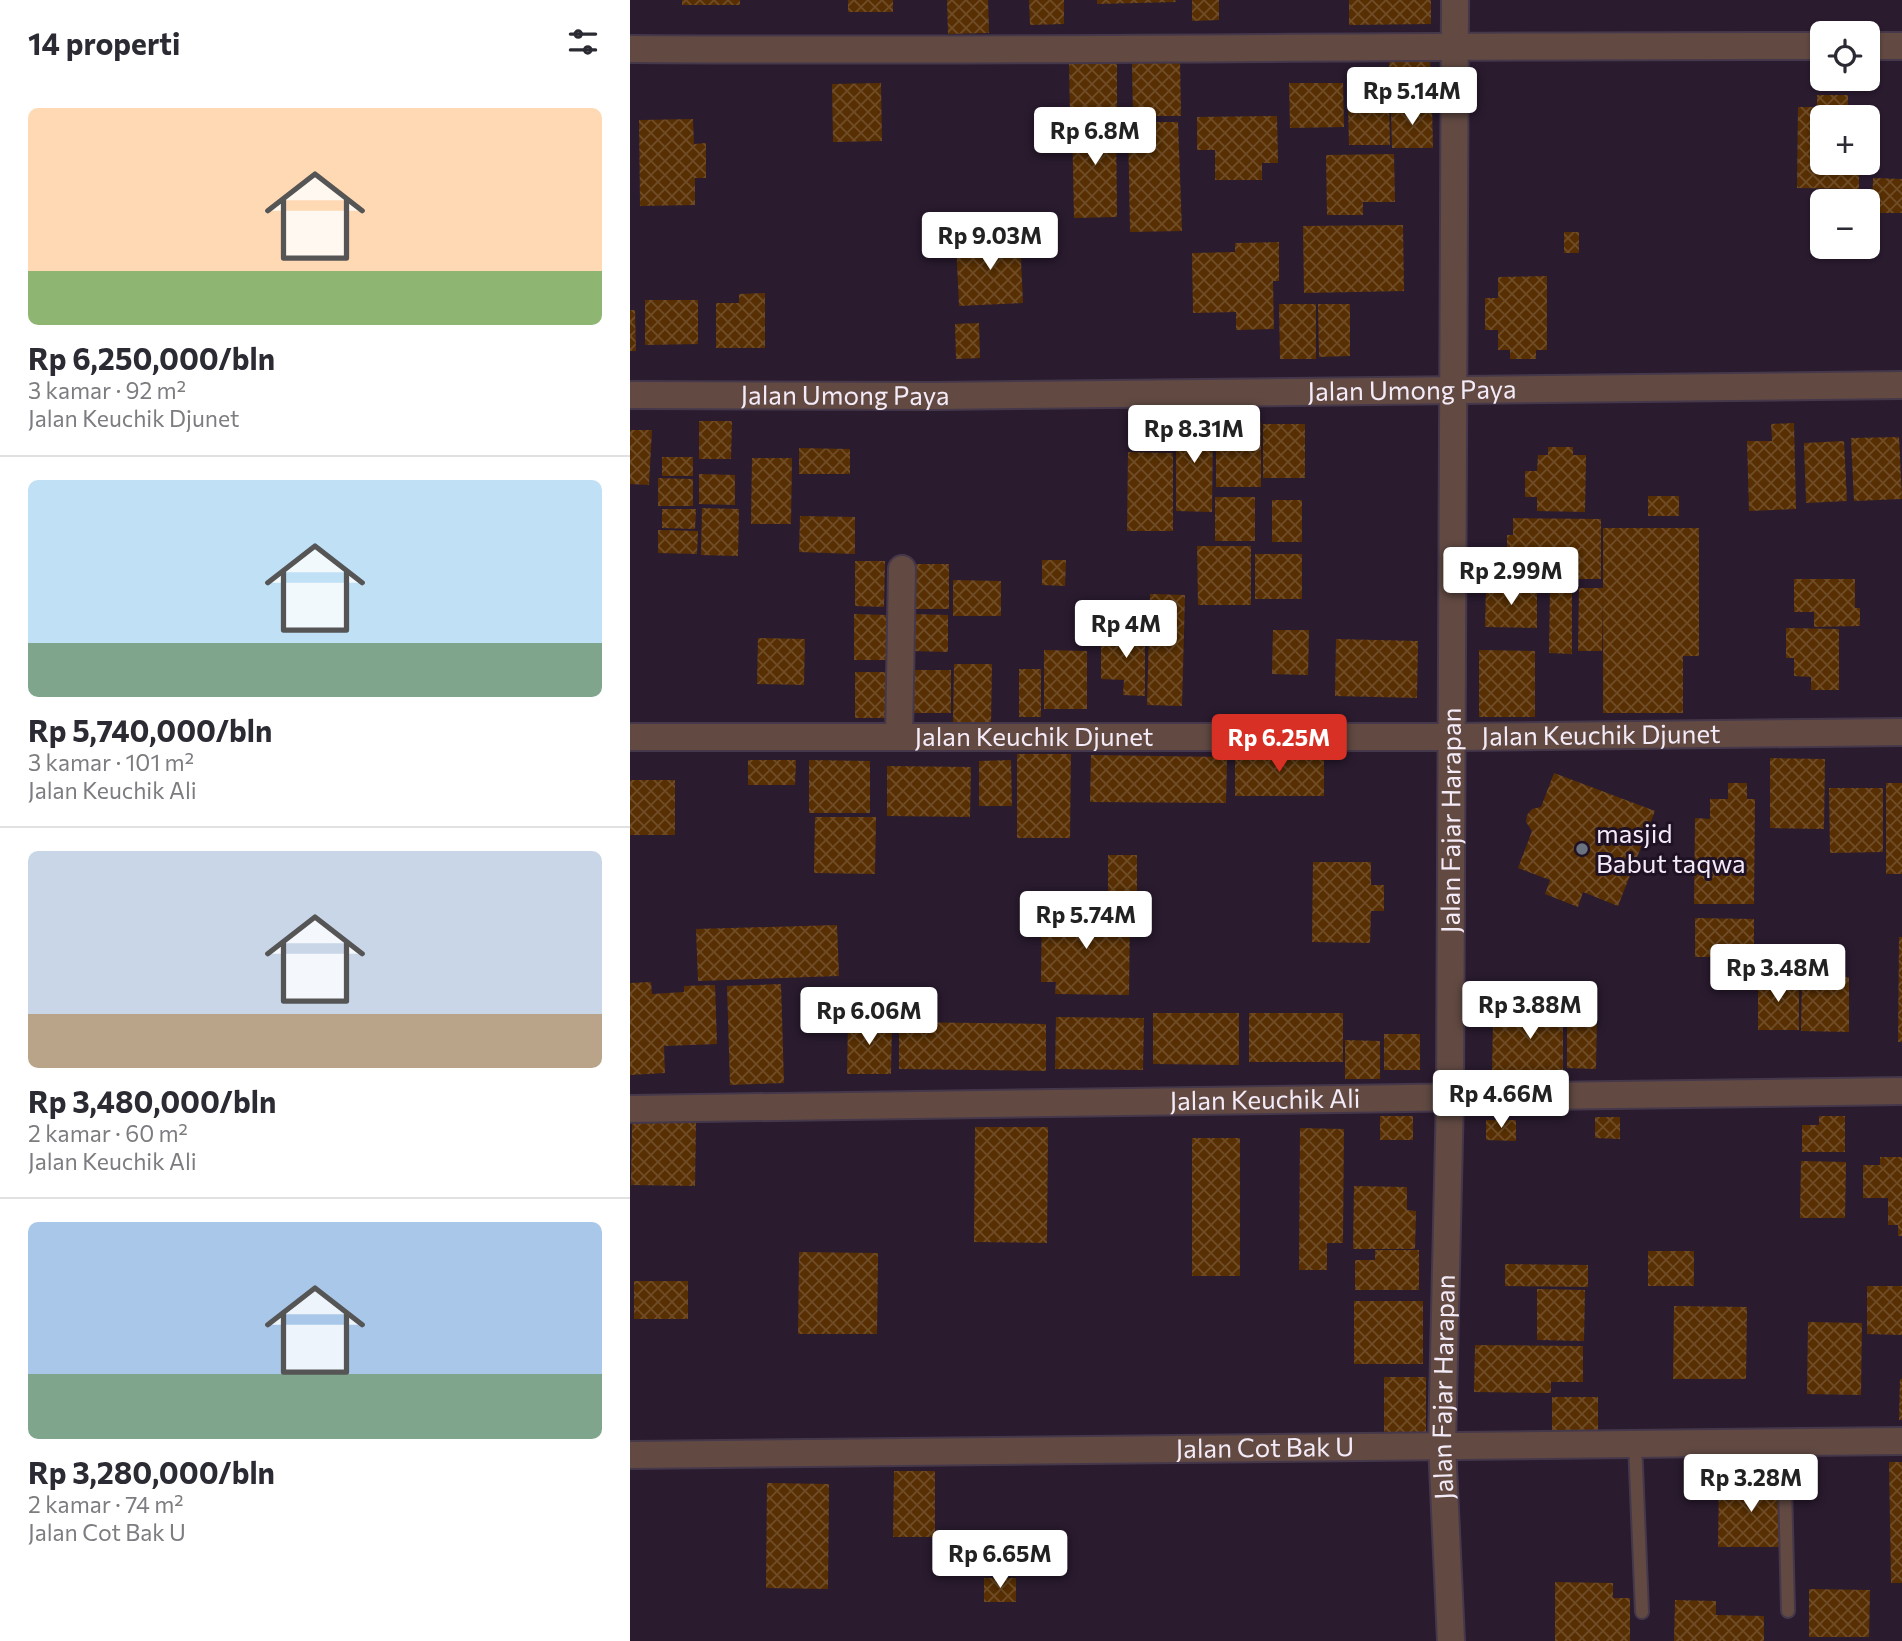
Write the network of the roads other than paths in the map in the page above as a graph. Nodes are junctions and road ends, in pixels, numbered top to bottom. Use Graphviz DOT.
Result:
graph roads {
  1 [pos="1455,0"];
  2 [pos="1456,45"];
  3 [pos="1810,46"];
  4 [pos="1880,46"];
  5 [pos="1902,46"];
  6 [pos="630,49"];
  7 [pos="1902,385"];
  8 [pos="1451,388"];
  9 [pos="630,395"];
  10 [pos="902,569"];
  11 [pos="1902,732"];
  12 [pos="899,736"];
  13 [pos="630,737"];
  14 [pos="1451,737"];
  15 [pos="1902,1091"];
  16 [pos="1450,1095"];
  17 [pos="630,1109"];
  18 [pos="1902,1441"];
  19 [pos="1635,1443"];
  20 [pos="1784,1443"];
  21 [pos="1442,1444"];
  22 [pos="630,1455"];
  23 [pos="1788,1611"];
  24 [pos="1642,1612"];
  25 [pos="1451,1641"];
  1 -- 2 [label="street, Jalan Fajar Harapan"];
  2 -- 3 [label="street"];
  2 -- 6 [label="street"];
  2 -- 8 [label="street, Jalan Fajar Harapan"];
  4 -- 5 [label="street"];
  7 -- 8 [label="street, Jalan Umong Paya"];
  8 -- 9 [label="street, Jalan Umong Paya"];
  8 -- 14 [label="street, Jalan Fajar Harapan"];
  10 -- 12 [label="street"];
  11 -- 14 [label="street, Jalan Keuchik Djunet"];
  12 -- 13 [label="street, Jalan Keuchik Djunet"];
  12 -- 14 [label="street, Jalan Keuchik Djunet"];
  14 -- 16 [label="street, Jalan Fajar Harapan"];
  15 -- 16 [label="street, Jalan Keuchik Ali"];
  16 -- 17 [label="street, Jalan Keuchik Ali"];
  16 -- 21 [label="street, Jalan Fajar Harapan"];
  18 -- 20 [label="street, Jalan Cot Bak U"];
  19 -- 20 [label="street, Jalan Cot Bak U"];
  19 -- 21 [label="street, Jalan Cot Bak U"];
  19 -- 24 [label="lane"];
  20 -- 23 [label="lane"];
  21 -- 22 [label="street, Jalan Cot Bak U"];
  21 -- 25 [label="street, Jalan Fajar Harapan"];
}
